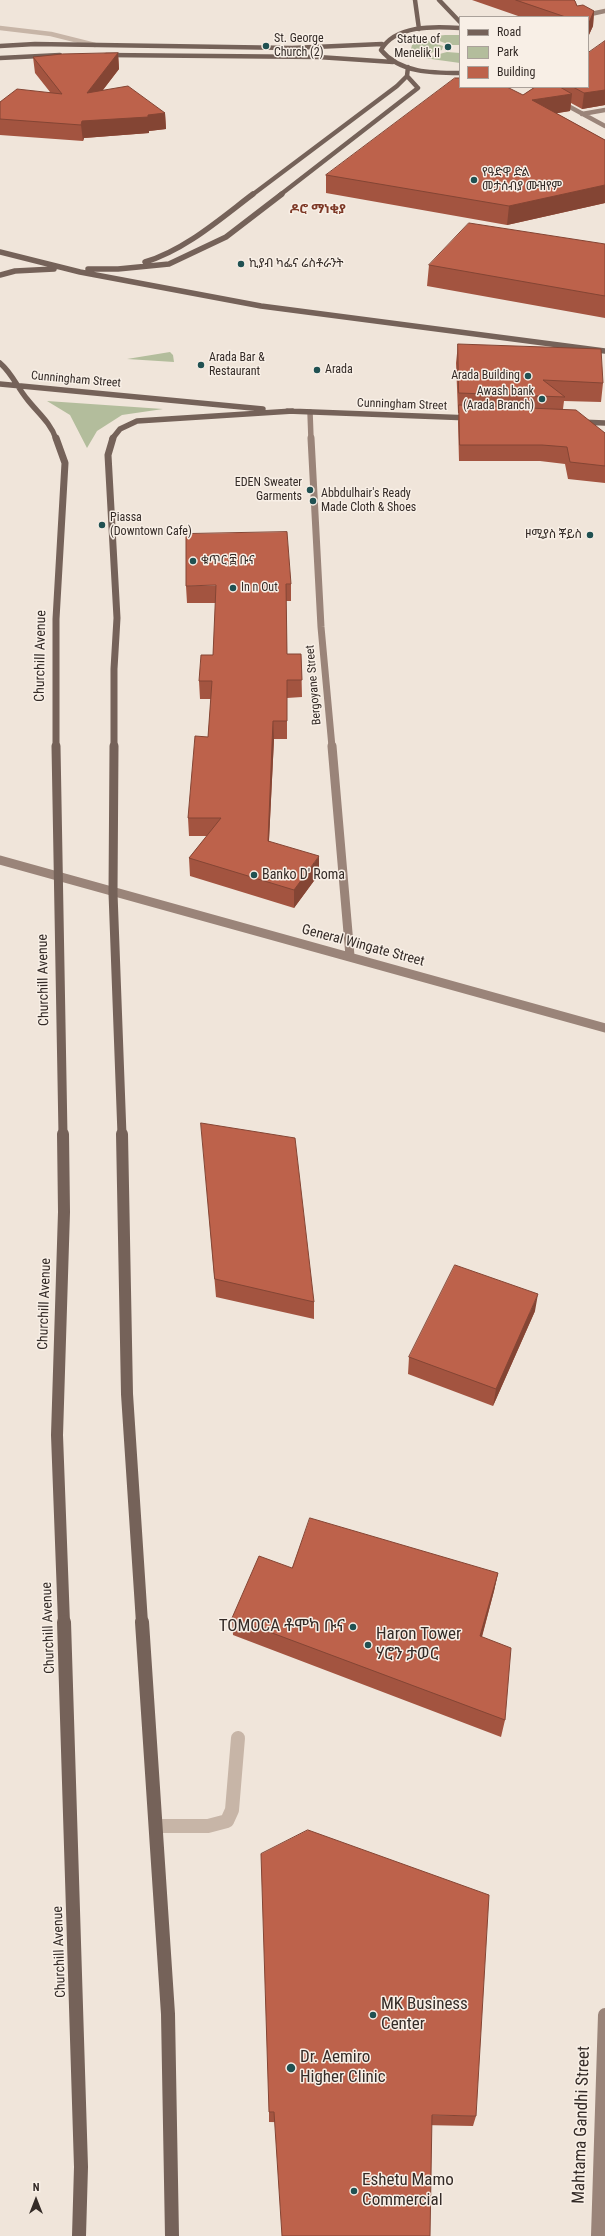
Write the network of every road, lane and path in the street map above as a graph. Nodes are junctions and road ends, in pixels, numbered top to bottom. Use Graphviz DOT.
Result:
graph roads {
  1 [pos="415,0"];
  2 [pos="439,0"];
  3 [pos="605,11"];
  4 [pos="582,16"];
  5 [pos="459,21"];
  6 [pos="0,28"];
  7 [pos="459,28"];
  8 [pos="418,29"];
  9 [pos="382,44"];
  10 [pos="95,45"];
  11 [pos="0,46"];
  12 [pos="67,55"];
  13 [pos="97,55"];
  14 [pos="0,58"];
  15 [pos="393,62"];
  16 [pos="408,67"];
  17 [pos="459,73"];
  18 [pos="407,76"];
  19 [pos="556,100"];
  20 [pos="605,110"];
  21 [pos="582,114"];
  22 [pos="605,126"];
  23 [pos="0,252"];
  24 [pos="66,268"];
  25 [pos="118,269"];
  26 [pos="0,275"];
  27 [pos="605,351"];
  28 [pos="0,363"];
  29 [pos="0,384"];
  30 [pos="19,386"];
  31 [pos="293,411"];
  32 [pos="310,412"];
  33 [pos="481,419"];
  34 [pos="574,422"];
  35 [pos="605,423"];
  36 [pos="0,860"];
  37 [pos="57,877"];
  38 [pos="113,893"];
  39 [pos="350,956"];
  40 [pos="605,1028"];
  41 [pos="238,1738"];
  42 [pos="157,1826"];
  43 [pos="605,2015"];
  44 [pos="79,2236"];
  45 [pos="172,2236"];
  46 [pos="598,2236"];
  1 -- 8 [label="main road"];
  2 -- 5 [label="main road"];
  3 -- 4 [label="main road"];
  6 -- 10 [label="street"];
  7 -- 8 [label="main road"];
  8 -- 9 [label="main road"];
  9 -- 10 [label="main road"];
  9 -- 15 [label="main road"];
  10 -- 11 [label="main road"];
  12 -- 14 [label="main road"];
  13 -- 15 [label="main road"];
  15 -- 16 [label="main road"];
  16 -- 17 [label="main road"];
  16 -- 18 [label="main road"];
  18 -- 25 [label="main road"];
  18 -- 25 [label="main road"];
  19 -- 21 [label="main road"];
  20 -- 21 [label="main road"];
  21 -- 22 [label="main road"];
  23 -- 24 [label="main road"];
  24 -- 25 [label="main road"];
  24 -- 26 [label="main road"];
  24 -- 27 [label="main road"];
  28 -- 30 [label="main road, Churchill Avenue"];
  29 -- 30 [label="main road, Cunningham Street"];
  30 -- 31 [label="main road, Cunningham Street"];
  30 -- 37 [label="main road, Churchill Avenue"];
  31 -- 32 [label="main road, Cunningham Street"];
  31 -- 38 [label="main road, Cunningham Street"];
  32 -- 33 [label="main road, Cunningham Street"];
  32 -- 39 [label="main road, Bergoyane Street"];
  34 -- 35 [label="main road"];
  36 -- 37 [label="main road, General Wingate Street"];
  37 -- 38 [label="main road, General Wingate Street"];
  37 -- 44 [label="main road, Churchill Avenue"];
  38 -- 39 [label="main road, General Wingate Street"];
  38 -- 42 [label="main road"];
  39 -- 40 [label="main road, General Wingate Street"];
  41 -- 42 [label="street"];
  42 -- 45 [label="main road"];
  43 -- 46 [label="main road, Mahtama Gandhi Street"];
}
